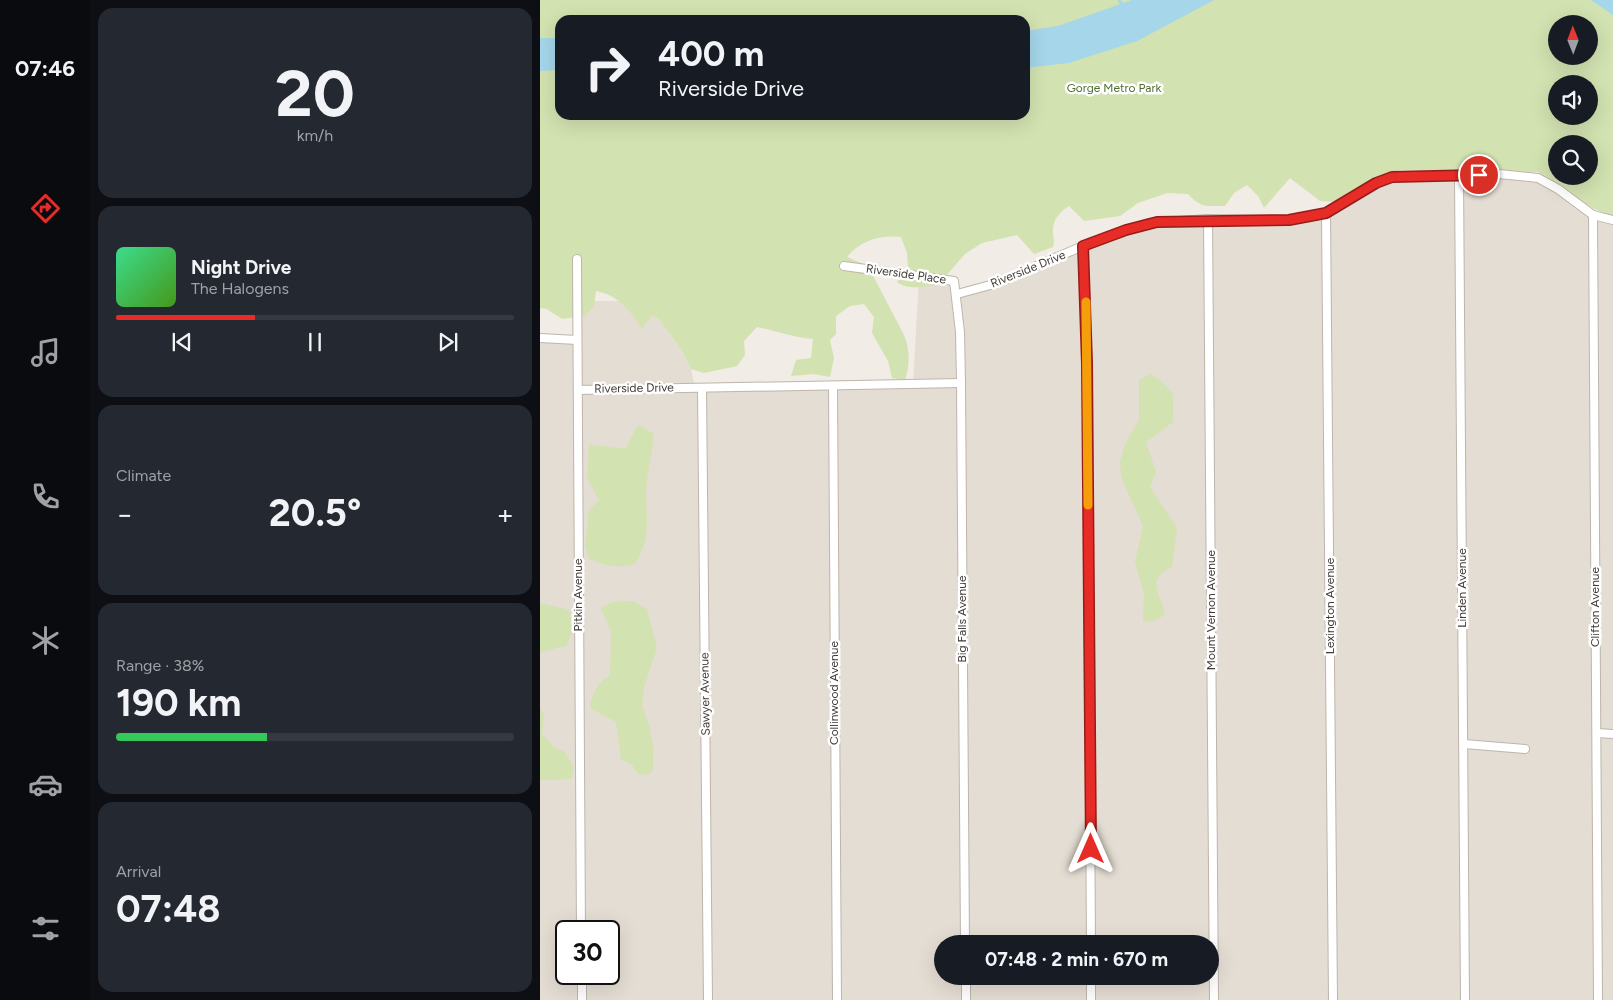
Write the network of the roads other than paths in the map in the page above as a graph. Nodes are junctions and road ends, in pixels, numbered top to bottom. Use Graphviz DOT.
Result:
graph roads {
  1 [pos="1459,175"];
  2 [pos="1326,213"];
  3 [pos="1593,215"];
  4 [pos="1208,220"];
  5 [pos="1613,220"];
  6 [pos="1083,246"];
  7 [pos="577,259"];
  8 [pos="844,266"];
  9 [pos="957,294"];
  10 [pos="540,338"];
  11 [pos="577,340"];
  12 [pos="960,383"];
  13 [pos="833,386"];
  14 [pos="702,388"];
  15 [pos="578,390"];
  16 [pos="1597,733"];
  17 [pos="1613,734"];
  18 [pos="1464,744"];
  19 [pos="1525,748"];
  20 [pos="581,920"];
  21 [pos="965,935"];
  22 [pos="1091,935"];
  23 [pos="582,985"];
  24 [pos="966,985"];
  25 [pos="1091,985"];
  26 [pos="582,1000"];
  27 [pos="708,1000"];
  28 [pos="837,1000"];
  29 [pos="966,1000"];
  30 [pos="1092,1000"];
  31 [pos="1214,1000"];
  32 [pos="1333,1000"];
  33 [pos="1465,1000"];
  34 [pos="1598,1000"];
  1 -- 2 [label="street, Riverside Drive"];
  1 -- 3 [label="street, Riverside Drive"];
  1 -- 18 [label="street, Linden Avenue"];
  2 -- 4 [label="street, Riverside Drive"];
  2 -- 32 [label="street, Lexington Avenue"];
  3 -- 5 [label="street, Riverside Drive"];
  3 -- 16 [label="street, Clifton Avenue"];
  4 -- 6 [label="street, Riverside Drive"];
  4 -- 31 [label="street, Mount Vernon Avenue"];
  6 -- 9 [label="street, Riverside Drive"];
  6 -- 22 [label="street"];
  7 -- 11 [label="street, Pitkin Avenue"];
  8 -- 9 [label="street, Riverside Place"];
  9 -- 12 [label="street, Big Falls Avenue"];
  10 -- 11 [label="street"];
  11 -- 15 [label="street, Pitkin Avenue"];
  12 -- 13 [label="street, Riverside Drive"];
  12 -- 21 [label="street, Big Falls Avenue"];
  13 -- 14 [label="street, Riverside Drive"];
  13 -- 28 [label="street, Collinwood Avenue"];
  14 -- 15 [label="street, Riverside Drive"];
  14 -- 27 [label="street, Sawyer Avenue"];
  15 -- 20 [label="street, Pitkin Avenue"];
  16 -- 17 [label="street"];
  16 -- 34 [label="street, Clifton Avenue"];
  18 -- 19 [label="street"];
  18 -- 33 [label="street, Linden Avenue"];
  23 -- 26 [label="street"];
  24 -- 29 [label="street"];
  25 -- 30 [label="street"];
}
